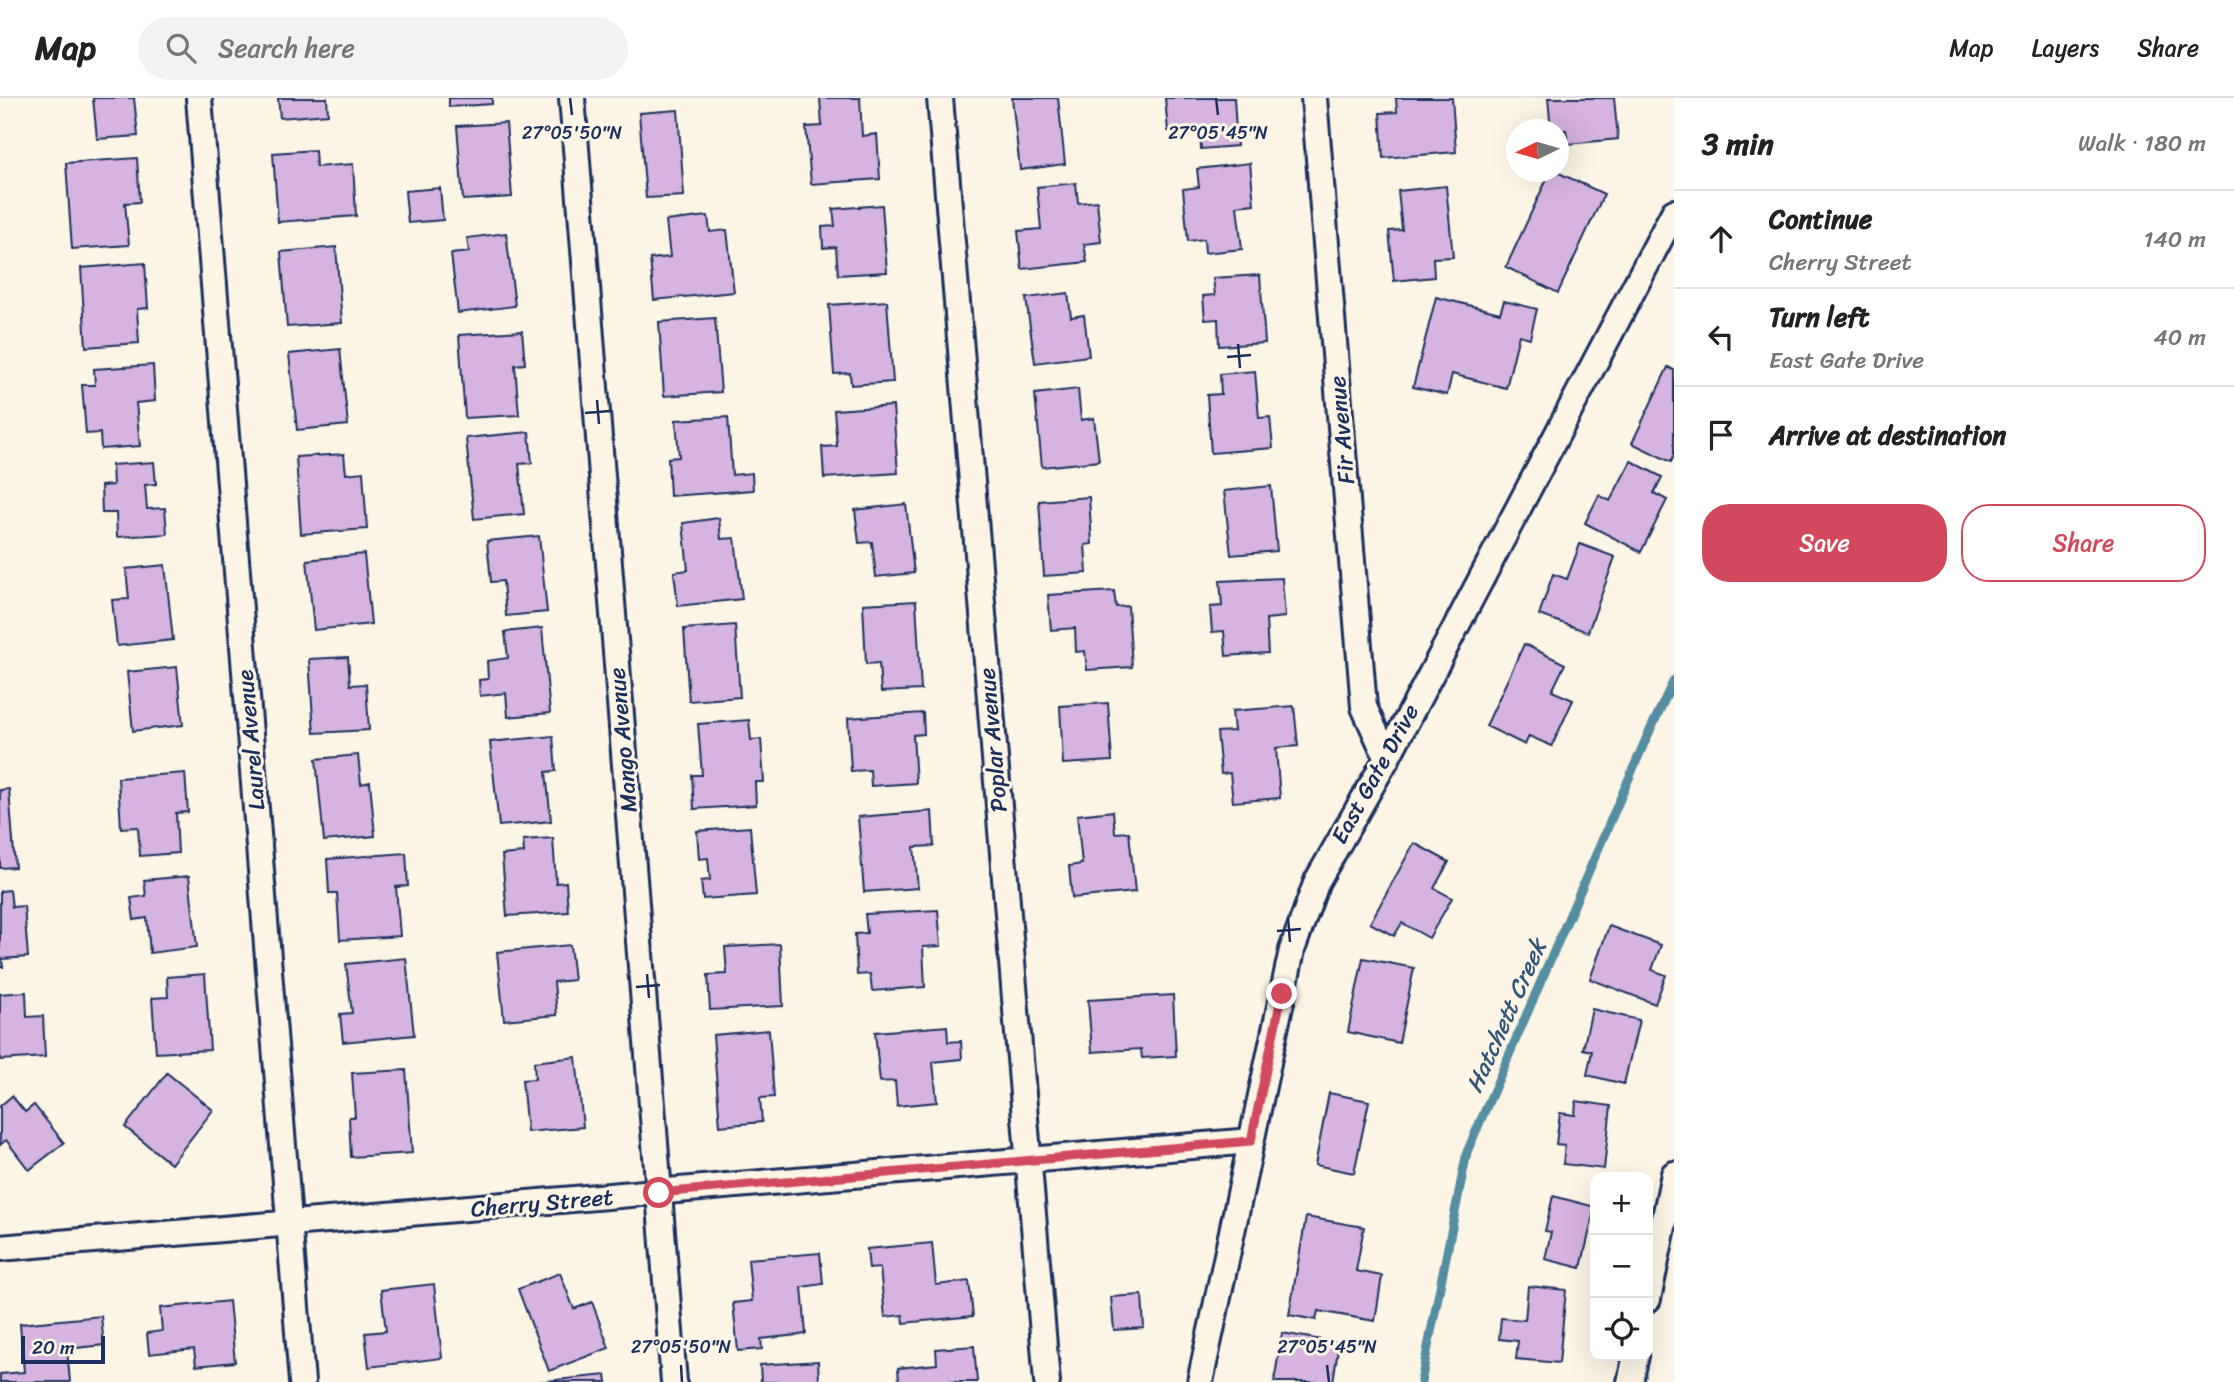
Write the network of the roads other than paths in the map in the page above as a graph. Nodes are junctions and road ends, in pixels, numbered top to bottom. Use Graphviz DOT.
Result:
graph roads {
  1 [pos="199,98"];
  2 [pos="572,98"];
  3 [pos="940,98"];
  4 [pos="1314,98"];
  5 [pos="1674,212"];
  6 [pos="1387,758"];
  7 [pos="1251,1141"];
  8 [pos="1027,1160"];
  9 [pos="1674,1174"];
  10 [pos="659,1193"];
  11 [pos="289,1223"];
  12 [pos="0,1248"];
  13 [pos="1648,1298"];
  14 [pos="1635,1361"];
  15 [pos="302,1382"];
  16 [pos="674,1382"];
  17 [pos="1047,1382"];
  18 [pos="1200,1382"];
  19 [pos="1630,1382"];
  1 -- 11 [label="street, Laurel Avenue"];
  2 -- 10 [label="street, Mango Avenue"];
  3 -- 8 [label="street, Poplar Avenue"];
  4 -- 6 [label="street, Fir Avenue"];
  5 -- 6 [label="street, East Gate Drive"];
  6 -- 7 [label="street, East Gate Drive"];
  7 -- 8 [label="street, Cherry Street"];
  7 -- 18 [label="street, East Gate Drive"];
  8 -- 10 [label="street, Cherry Street"];
  8 -- 17 [label="street, Poplar Avenue"];
  9 -- 13 [label="street"];
  10 -- 11 [label="street, Cherry Street"];
  10 -- 16 [label="street, Mango Avenue"];
  11 -- 12 [label="street, Cherry Street"];
  11 -- 15 [label="street, Laurel Avenue"];
  14 -- 19 [label="street"];
}
